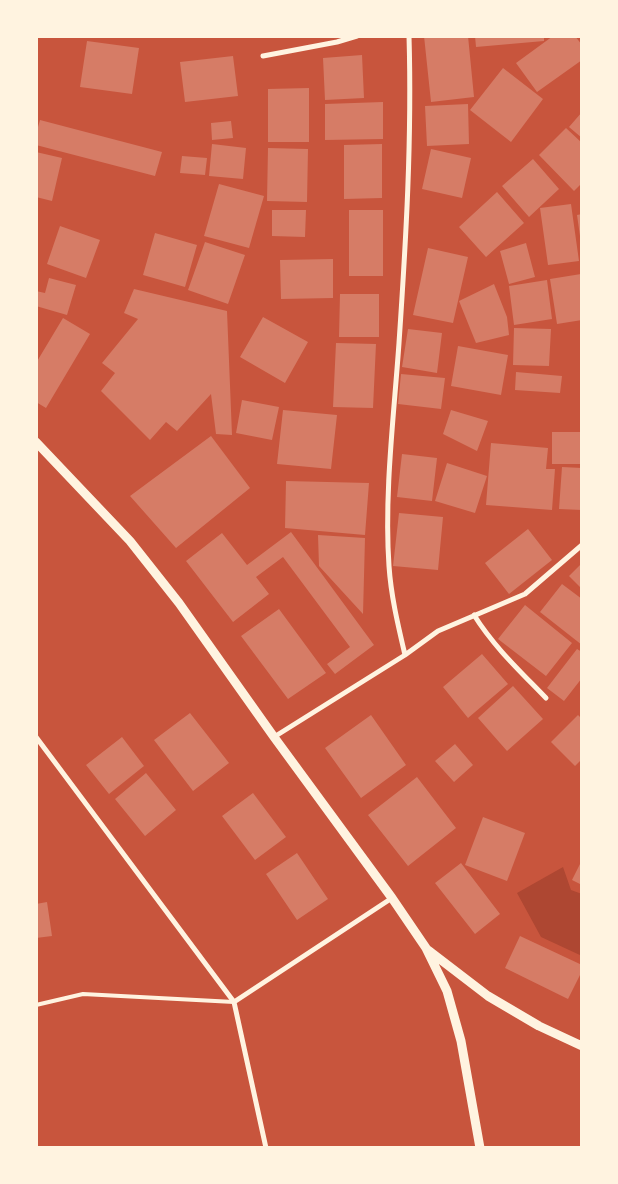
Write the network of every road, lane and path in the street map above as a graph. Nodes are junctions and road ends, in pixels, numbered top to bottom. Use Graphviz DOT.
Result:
graph roads {
  1 [pos="357,36"];
  2 [pos="409,36"];
  3 [pos="263,56"];
  4 [pos="36,442"];
  5 [pos="582,545"];
  6 [pos="474,615"];
  7 [pos="404,655"];
  8 [pos="546,698"];
  9 [pos="36,737"];
  10 [pos="274,737"];
  11 [pos="392,898"];
  12 [pos="426,948"];
  13 [pos="234,1002"];
  14 [pos="36,1005"];
  15 [pos="582,1046"];
  16 [pos="266,1148"];
  17 [pos="480,1148"];
  1 -- 3 [label="street"];
  2 -- 7 [label="street"];
  4 -- 10 [label="street"];
  5 -- 6 [label="street"];
  6 -- 7 [label="street"];
  6 -- 8 [label="street"];
  7 -- 10 [label="street"];
  9 -- 13 [label="street"];
  10 -- 11 [label="street"];
  11 -- 12 [label="street"];
  11 -- 13 [label="street"];
  12 -- 15 [label="street"];
  12 -- 17 [label="street"];
  13 -- 14 [label="lane"];
  13 -- 16 [label="street"];
}
